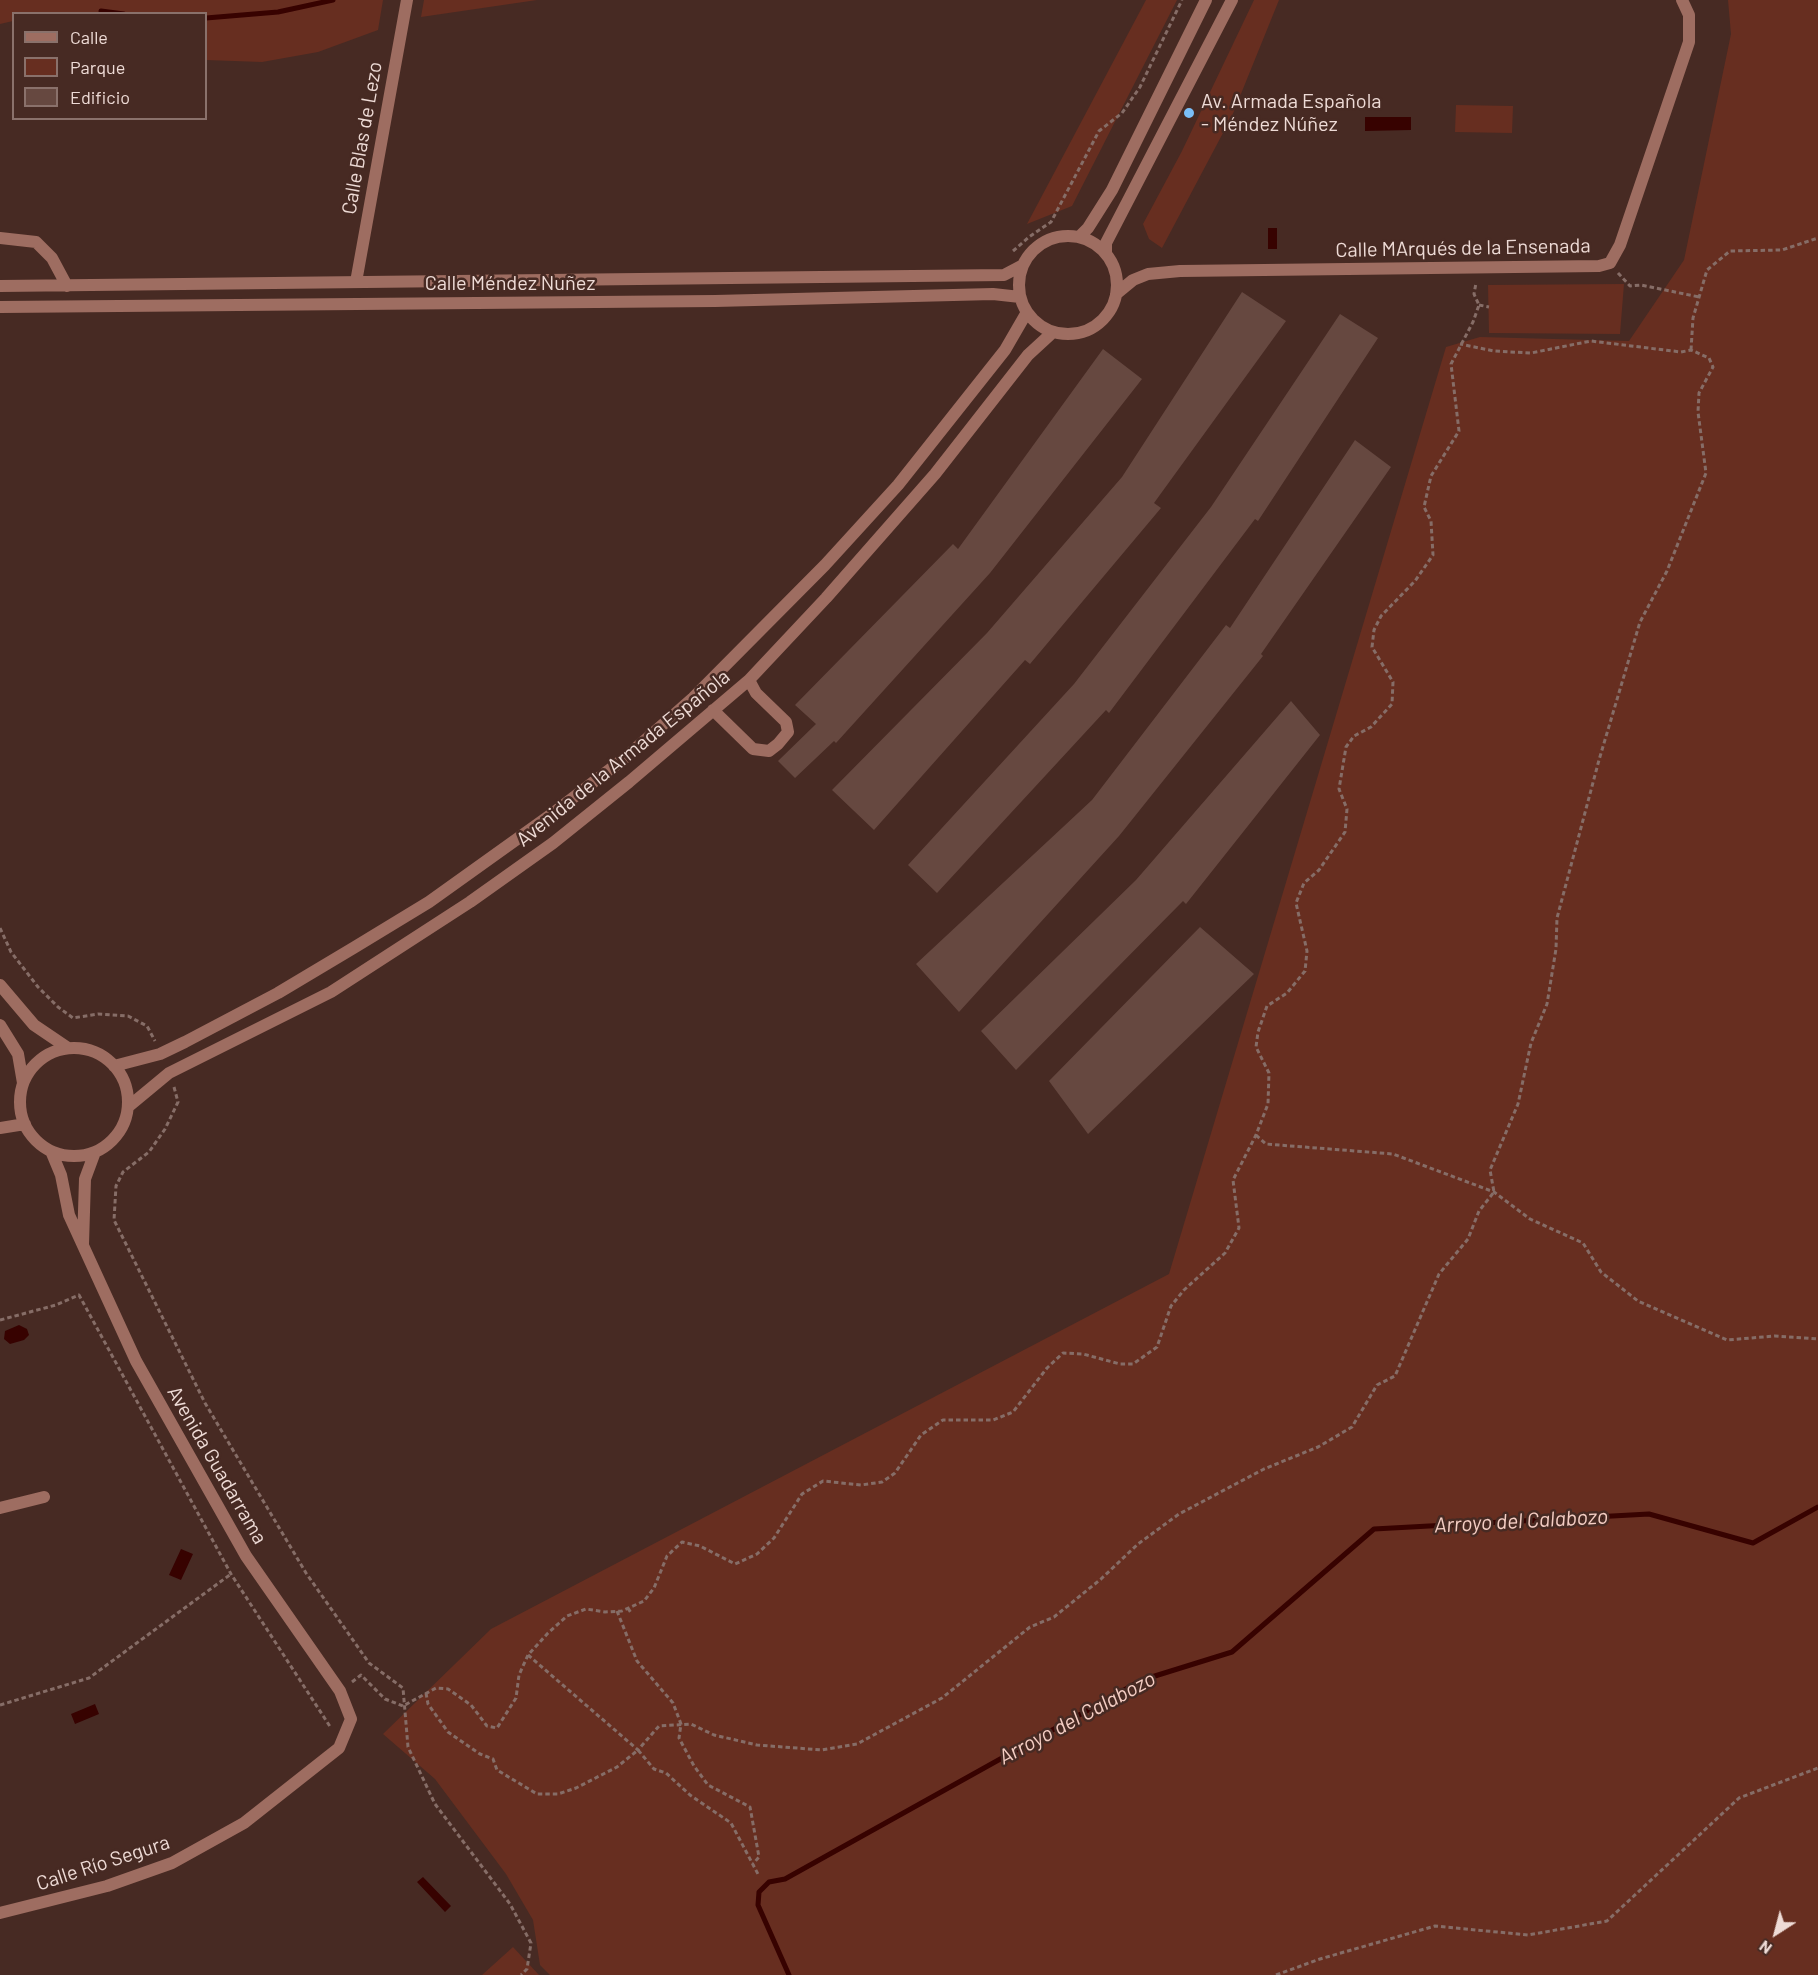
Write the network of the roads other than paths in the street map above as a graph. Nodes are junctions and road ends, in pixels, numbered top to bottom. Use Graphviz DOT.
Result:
graph roads {
  1 [pos="407,0"];
  2 [pos="1206,0"];
  3 [pos="1232,0"];
  4 [pos="1682,0"];
  5 [pos="1079,237"];
  6 [pos="0,238"];
  7 [pos="1106,254"];
  8 [pos="1023,265"];
  9 [pos="356,282"];
  10 [pos="0,286"];
  11 [pos="67,286"];
  12 [pos="1116,294"];
  13 [pos="1020,297"];
  14 [pos="0,307"];
  15 [pos="1027,312"];
  16 [pos="1053,332"];
  17 [pos="749,680"];
  18 [pos="713,710"];
  19 [pos="0,986"];
  20 [pos="0,1025"];
  21 [pos="68,1048"];
  22 [pos="114,1066"];
  23 [pos="23,1083"];
  24 [pos="128,1107"];
  25 [pos="25,1124"];
  26 [pos="0,1128"];
  27 [pos="51,1151"];
  28 [pos="95,1152"];
  29 [pos="83,1245"];
  30 [pos="44,1497"];
  31 [pos="0,1508"];
  32 [pos="340,1691"];
  33 [pos="0,1914"];
  1 -- 9 [label="street, Calle Blas de Lezo"];
  2 -- 5 [label="street"];
  3 -- 7 [label="street"];
  4 -- 12 [label="street, Calle MArqués de la Ensenada"];
  5 -- 7 [label="street"];
  5 -- 8 [label="street"];
  6 -- 11 [label="street"];
  7 -- 12 [label="street"];
  8 -- 9 [label="street, Calle Méndez Nuñez"];
  8 -- 13 [label="street"];
  9 -- 11 [label="street, Calle Méndez Nuñez"];
  10 -- 11 [label="street, Calle Méndez Nuñez"];
  12 -- 16 [label="street"];
  13 -- 14 [label="street, Calle Méndez Nuñez"];
  13 -- 15 [label="street"];
  15 -- 16 [label="street"];
  15 -- 22 [label="street, Avenida de la Armada Española"];
  16 -- 17 [label="street, Avenida de la Armada Española"];
  17 -- 18 [label="street, Avenida de la Armada Española"];
  17 -- 18 [label="street"];
  18 -- 24 [label="street, Avenida de la Armada Española"];
  19 -- 21 [label="street"];
  20 -- 23 [label="street"];
  21 -- 22 [label="street"];
  21 -- 23 [label="street"];
  22 -- 24 [label="street"];
  23 -- 25 [label="street"];
  24 -- 28 [label="street"];
  25 -- 26 [label="street"];
  25 -- 27 [label="street"];
  27 -- 28 [label="street"];
  27 -- 29 [label="street, Avenida Guadarrama"];
  28 -- 29 [label="street, Avenida Guadarrama"];
  29 -- 32 [label="street, Avenida Guadarrama"];
  30 -- 31 [label="street"];
  32 -- 33 [label="street, Calle Río Segura"];
}
